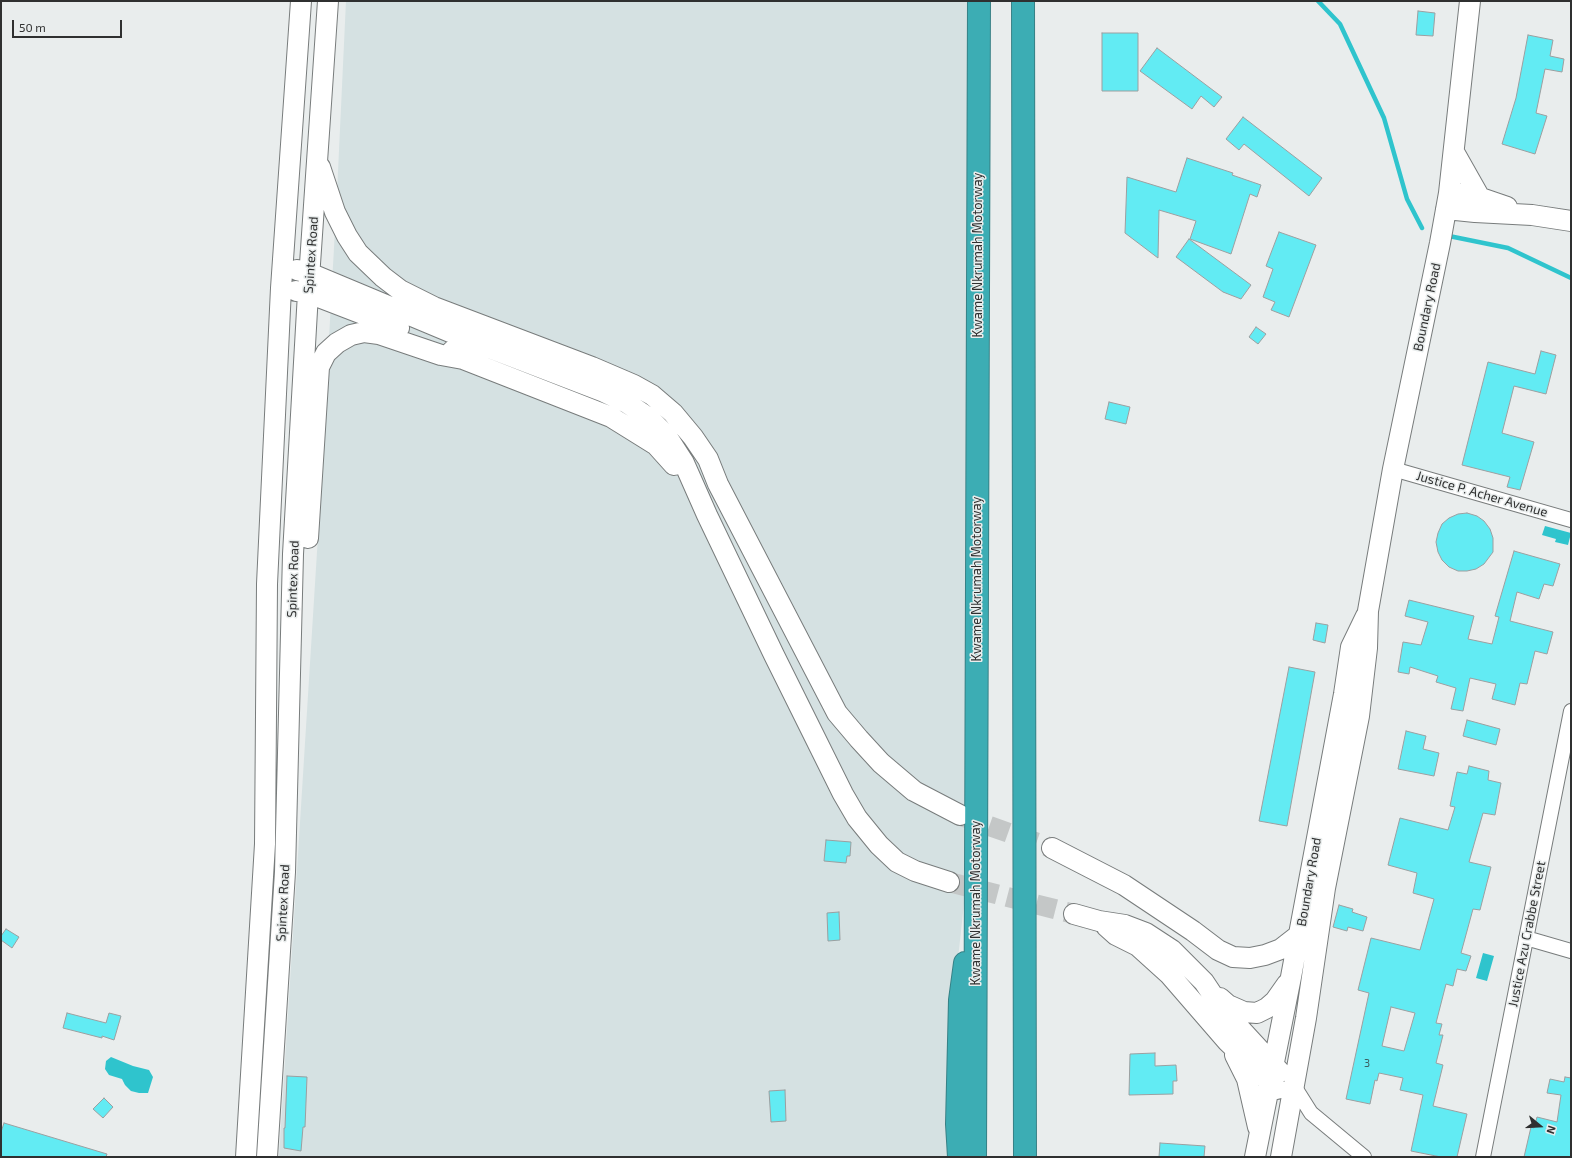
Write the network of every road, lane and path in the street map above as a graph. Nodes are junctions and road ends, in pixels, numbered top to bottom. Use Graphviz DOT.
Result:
graph roads {
  1 [pos="301,1"];
  2 [pos="328,1"];
  3 [pos="979,1"];
  4 [pos="1023,1"];
  5 [pos="1470,1"];
  6 [pos="1454,152"];
  7 [pos="318,158"];
  8 [pos="1447,201"];
  9 [pos="1478,205"];
  10 [pos="1571,221"];
  11 [pos="1442,230"];
  12 [pos="283,267"];
  13 [pos="309,273"];
  14 [pos="281,288"];
  15 [pos="308,293"];
  16 [pos="463,359"];
  17 [pos="1393,469"];
  18 [pos="695,489"];
  19 [pos="1571,520"];
  20 [pos="755,555"];
  21 [pos="745,593"];
  22 [pos="1368,611"];
  23 [pos="290,686"];
  24 [pos="1571,711"];
  25 [pos="1568,738"];
  26 [pos="960,815"];
  27 [pos="1052,848"];
  28 [pos="949,882"];
  29 [pos="976,911"];
  30 [pos="1074,914"];
  31 [pos="1099,921"];
  32 [pos="1299,934"];
  33 [pos="1526,938"];
  34 [pos="1571,951"];
  35 [pos="1292,977"];
  36 [pos="1210,990"];
  37 [pos="1227,1041"];
  38 [pos="1271,1073"];
  39 [pos="1292,1095"];
  40 [pos="1259,1134"];
  41 [pos="246,1157"];
  42 [pos="267,1157"];
  43 [pos="959,1157"];
  44 [pos="975,1157"];
  45 [pos="1025,1157"];
  46 [pos="1255,1157"];
  47 [pos="1281,1157"];
  48 [pos="1364,1157"];
  49 [pos="1483,1157"];
  1 -- 12 [label="main road, Spintex Road"];
  2 -- 7 [label="main road, Spintex Road"];
  3 -- 29 [label="highway, Kwame Nkrumah Motorway"];
  4 -- 45 [label="highway"];
  5 -- 6 [label="main road, Boundary Road"];
  6 -- 8 [label="main road, Boundary Road"];
  6 -- 9 [label="main road"];
  7 -- 13 [label="main road, Spintex Road"];
  7 -- 20 [label="main road"];
  8 -- 9 [label="main road"];
  8 -- 11 [label="main road, Boundary Road"];
  9 -- 10 [label="main road"];
  9 -- 11 [label="main road"];
  11 -- 17 [label="main road, Boundary Road"];
  12 -- 13 [label="main road"];
  12 -- 14 [label="main road, Spintex Road"];
  13 -- 15 [label="main road, Spintex Road"];
  13 -- 18 [label="main road"];
  14 -- 15 [label="main road"];
  14 -- 41 [label="main road, Spintex Road"];
  15 -- 16 [label="main road"];
  15 -- 23 [label="main road, Spintex Road"];
  16 -- 18 [label="main road"];
  16 -- 23 [label="main road"];
  17 -- 19 [label="street, Justice P. Acher Avenue"];
  17 -- 22 [label="main road, Boundary Road"];
  18 -- 21 [label="main road"];
  20 -- 21 [label="main road"];
  20 -- 26 [label="main road"];
  21 -- 28 [label="main road"];
  22 -- 32 [label="main road, Boundary Road"];
  22 -- 39 [label="main road, Boundary Road"];
  23 -- 42 [label="main road, Spintex Road"];
  24 -- 25 [label="street, Justice Azu Crabbe Street"];
  25 -- 33 [label="street, Justice Azu Crabbe Street"];
  27 -- 32 [label="main road"];
  29 -- 43 [label="highway"];
  29 -- 44 [label="highway, Kwame Nkrumah Motorway"];
  30 -- 31 [label="main road"];
  31 -- 36 [label="main road"];
  31 -- 37 [label="main road"];
  32 -- 35 [label="main road, Boundary Road"];
  33 -- 34 [label="street"];
  33 -- 49 [label="street, Justice Azu Crabbe Street"];
  35 -- 36 [label="main road"];
  35 -- 38 [label="main road, Boundary Road"];
  36 -- 38 [label="main road"];
  37 -- 38 [label="main road"];
  37 -- 40 [label="main road"];
  38 -- 39 [label="main road"];
  38 -- 40 [label="main road, Boundary Road"];
  39 -- 47 [label="main road, Boundary Road"];
  39 -- 48 [label="street"];
  40 -- 46 [label="main road, Boundary Road"];
}
